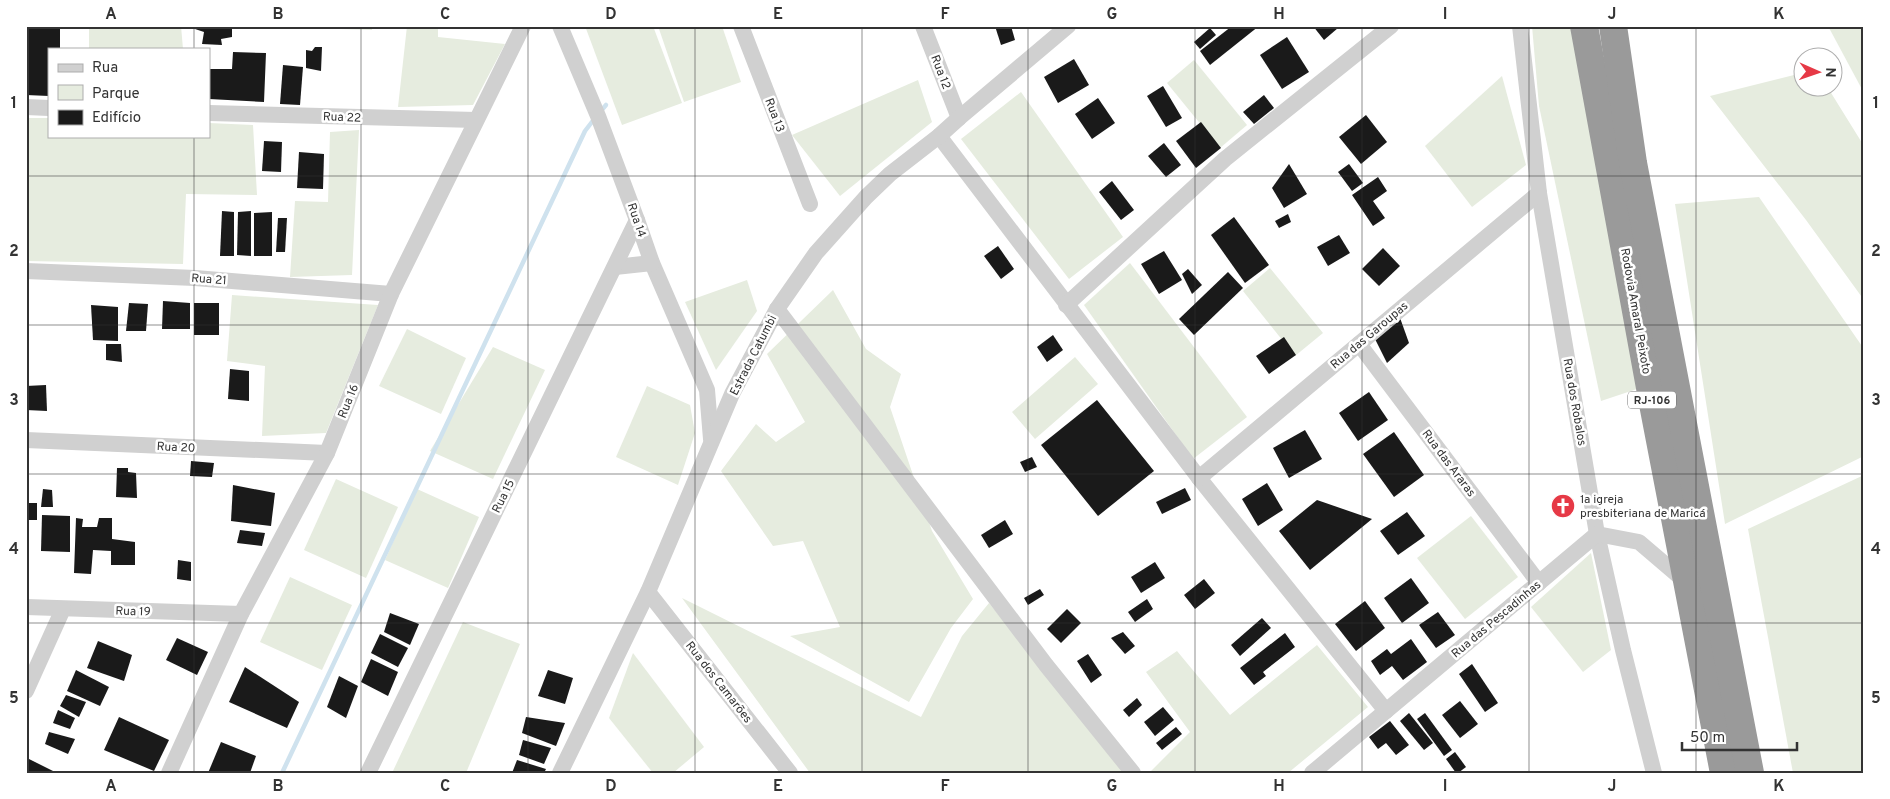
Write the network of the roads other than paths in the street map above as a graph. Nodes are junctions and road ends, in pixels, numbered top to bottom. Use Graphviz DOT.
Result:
graph roads {
  1 [pos="523,26"];
  2 [pos="560,26"];
  3 [pos="741,26"];
  4 [pos="923,26"];
  5 [pos="1068,26"];
  6 [pos="1391,26"];
  7 [pos="1520,26"];
  8 [pos="1584,26"];
  9 [pos="1613,26"];
  10 [pos="26,107"];
  11 [pos="48,108"];
  12 [pos="210,113"];
  13 [pos="959,118"];
  14 [pos="476,120"];
  15 [pos="939,136"];
  16 [pos="1540,193"];
  17 [pos="810,204"];
  18 [pos="637,220"];
  19 [pos="652,263"];
  20 [pos="615,266"];
  21 [pos="26,271"];
  22 [pos="391,294"];
  23 [pos="1066,305"];
  24 [pos="777,309"];
  25 [pos="1359,344"];
  26 [pos="707,390"];
  27 [pos="732,394"];
  28 [pos="26,440"];
  29 [pos="711,444"];
  30 [pos="327,453"];
  31 [pos="1198,478"];
  32 [pos="1598,534"];
  33 [pos="1539,583"];
  34 [pos="1689,585"];
  35 [pos="648,592"];
  36 [pos="26,608"];
  37 [pos="63,609"];
  38 [pos="241,614"];
  39 [pos="26,691"];
  40 [pos="1386,711"];
  41 [pos="1652,772"];
  42 [pos="169,773"];
  43 [pos="368,773"];
  44 [pos="560,773"];
  45 [pos="790,773"];
  46 [pos="1133,773"];
  47 [pos="1312,773"];
  48 [pos="1724,773"];
  49 [pos="1750,773"];
  1 -- 14 [label="street, Rua 16"];
  2 -- 18 [label="street, Rua 14"];
  3 -- 17 [label="street, Rua 13"];
  4 -- 13 [label="street, Rua 12"];
  5 -- 13 [label="street, Estrada Catumbi"];
  6 -- 23 [label="street"];
  7 -- 16 [label="street, Rua dos Robalos"];
  8 -- 34 [label="highway, Rodovia Amaral Peixoto / RJ-106"];
  9 -- 49 [label="highway, Rodovia Amaral Peixoto / RJ-106"];
  10 -- 11 [label="street"];
  12 -- 14 [label="street, Rua 22"];
  13 -- 15 [label="street, Estrada Catumbi"];
  14 -- 22 [label="street, Rua 16"];
  15 -- 23 [label="street"];
  15 -- 24 [label="street, Estrada Catumbi"];
  16 -- 25 [label="street, Rua das Garoupas"];
  16 -- 32 [label="street, Rua dos Robalos"];
  18 -- 19 [label="street, Rua 14"];
  18 -- 20 [label="street, Rua 15"];
  19 -- 20 [label="street"];
  19 -- 26 [label="street, Rua 14"];
  20 -- 43 [label="street, Rua 15"];
  21 -- 22 [label="street, Rua 21"];
  22 -- 30 [label="street, Rua 16"];
  23 -- 31 [label="street"];
  24 -- 27 [label="street, Estrada Catumbi"];
  24 -- 46 [label="street"];
  25 -- 31 [label="street, Rua das Garoupas"];
  25 -- 33 [label="street, Rua das Araras"];
  26 -- 27 [label="street"];
  26 -- 29 [label="street, Rua 14"];
  27 -- 29 [label="street, Estrada Catumbi"];
  28 -- 30 [label="street, Rua 20"];
  29 -- 35 [label="street, Estrada Catumbi"];
  30 -- 38 [label="street, Rua 16"];
  31 -- 40 [label="street"];
  32 -- 33 [label="street, Rua das Pescadinhas"];
  32 -- 34 [label="street"];
  32 -- 41 [label="street, Rua dos Robalos"];
  33 -- 40 [label="street, Rua das Pescadinhas"];
  34 -- 48 [label="highway, Rodovia Amaral Peixoto / RJ-106"];
  35 -- 44 [label="street, Estrada Catumbi"];
  35 -- 45 [label="street, Rua dos Camarões"];
  36 -- 37 [label="street, Rua 19"];
  37 -- 38 [label="street, Rua 19"];
  37 -- 39 [label="street"];
  38 -- 42 [label="street, Rua 16"];
  40 -- 47 [label="street, Rua das Pescadinhas"];
}
